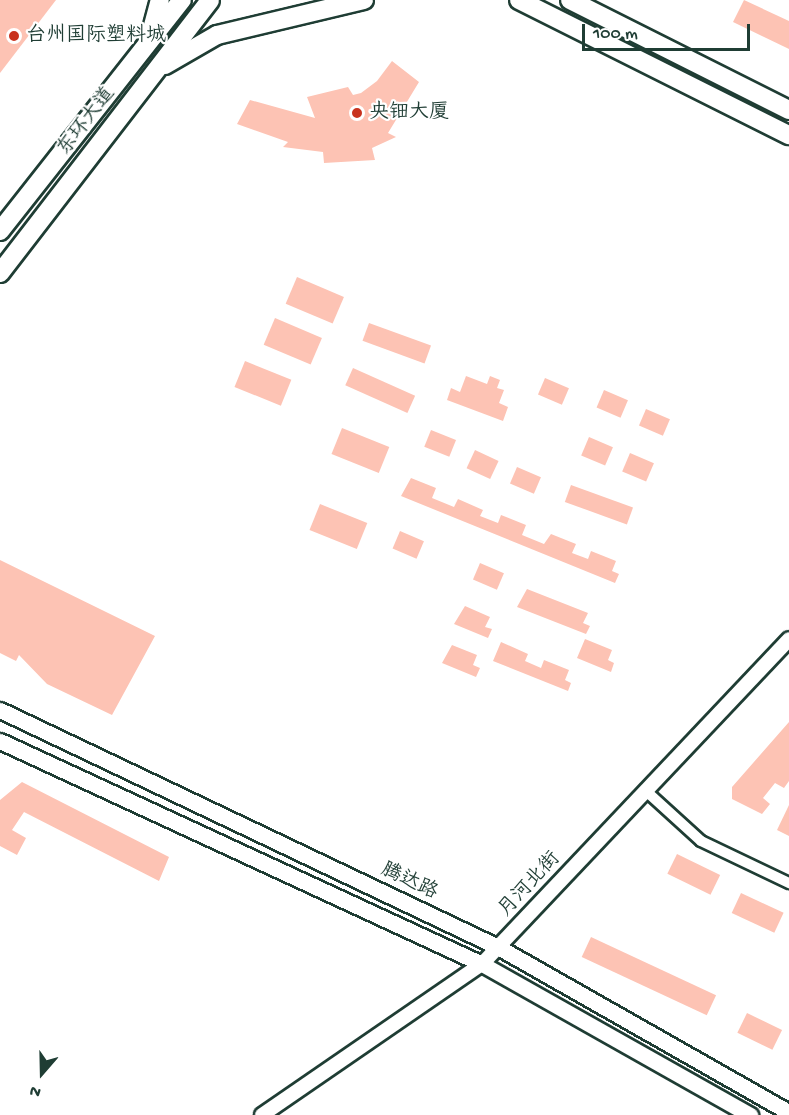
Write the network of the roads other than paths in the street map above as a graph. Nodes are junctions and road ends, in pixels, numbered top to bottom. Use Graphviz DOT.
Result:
graph roads {
  1 [pos="160,0"];
  2 [pos="182,0"];
  3 [pos="210,0"];
  4 [pos="364,0"];
  5 [pos="519,0"];
  6 [pos="570,0"];
  7 [pos="148,42"];
  8 [pos="156,70"];
  9 [pos="789,110"];
  10 [pos="789,135"];
  11 [pos="0,231"];
  12 [pos="0,273"];
  13 [pos="789,639"];
  14 [pos="0,710"];
  15 [pos="0,741"];
  16 [pos="646,791"];
  17 [pos="789,883"];
  18 [pos="498,947"];
  19 [pos="482,964"];
  20 [pos="789,1113"];
  21 [pos="262,1115"];
  22 [pos="750,1115"];
  1 -- 7 [label="main road"];
  2 -- 7 [label="main road, 东环大道"];
  3 -- 8 [label="main road, 东环大道"];
  4 -- 8 [label="main road"];
  5 -- 10 [label="main road"];
  6 -- 9 [label="main road"];
  7 -- 11 [label="main road, 东环大道"];
  8 -- 12 [label="main road, 东环大道"];
  13 -- 16 [label="street, 月河北街"];
  14 -- 18 [label="main road, 腾达路"];
  15 -- 19 [label="main road"];
  16 -- 17 [label="street"];
  16 -- 18 [label="street, 月河北街"];
  18 -- 19 [label="street, 月河北街"];
  18 -- 20 [label="main road, 腾达路"];
  19 -- 21 [label="street, 月河北街"];
  19 -- 22 [label="main road"];
}
